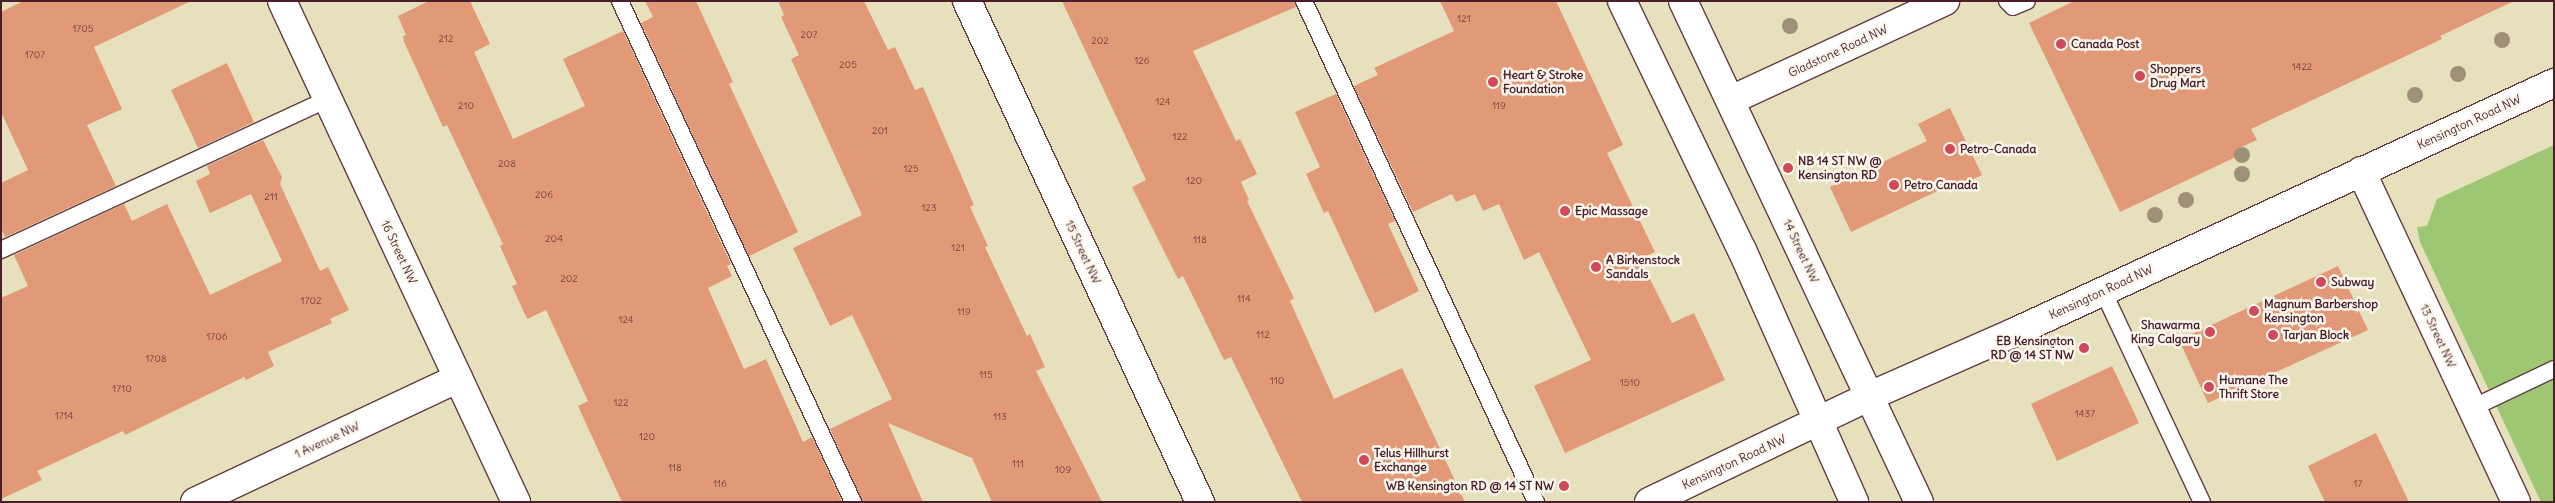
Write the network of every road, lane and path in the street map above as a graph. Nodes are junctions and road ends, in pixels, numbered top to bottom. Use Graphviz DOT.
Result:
graph roads {
  1 [pos="282,1"];
  2 [pos="620,1"];
  3 [pos="967,1"];
  4 [pos="1304,1"];
  5 [pos="1622,1"];
  6 [pos="1683,1"];
  7 [pos="1944,1"];
  8 [pos="2007,1"];
  9 [pos="2027,1"];
  10 [pos="2554,83"];
  11 [pos="328,99"];
  12 [pos="1731,100"];
  13 [pos="2361,171"];
  14 [pos="1,250"];
  15 [pos="2103,291"];
  16 [pos="2554,369"];
  17 [pos="458,378"];
  18 [pos="1870,396"];
  19 [pos="2472,408"];
  20 [pos="1817,422"];
  21 [pos="195,502"];
  22 [pos="516,502"];
  23 [pos="853,502"];
  24 [pos="1200,502"];
  25 [pos="1536,502"];
  26 [pos="1649,502"];
  27 [pos="1854,502"];
  28 [pos="1919,502"];
  29 [pos="2202,502"];
  30 [pos="2516,502"];
  1 -- 11 [label="street, 16 Street NW"];
  2 -- 23 [label="lane"];
  3 -- 24 [label="street, 15 Street NW"];
  4 -- 25 [label="lane"];
  5 -- 20 [label="street"];
  6 -- 12 [label="street, 14 Street NW"];
  7 -- 12 [label="street, Gladstone Road NW"];
  8 -- 9 [label="lane"];
  10 -- 13 [label="street, Kensington Road NW"];
  11 -- 14 [label="lane"];
  11 -- 17 [label="street, 16 Street NW"];
  12 -- 18 [label="street, 14 Street NW"];
  13 -- 15 [label="street, Kensington Road NW"];
  13 -- 19 [label="street, 13 Street NW"];
  15 -- 18 [label="street, Kensington Road NW"];
  15 -- 29 [label="lane"];
  16 -- 19 [label="lane"];
  17 -- 21 [label="street, 1 Avenue NW"];
  17 -- 22 [label="street, 16 Street NW"];
  18 -- 20 [label="street, Kensington Road NW"];
  18 -- 28 [label="street, 14 Street NW"];
  19 -- 30 [label="street, 13 Street NW"];
  20 -- 26 [label="street, Kensington Road NW"];
  20 -- 27 [label="street"];
}
